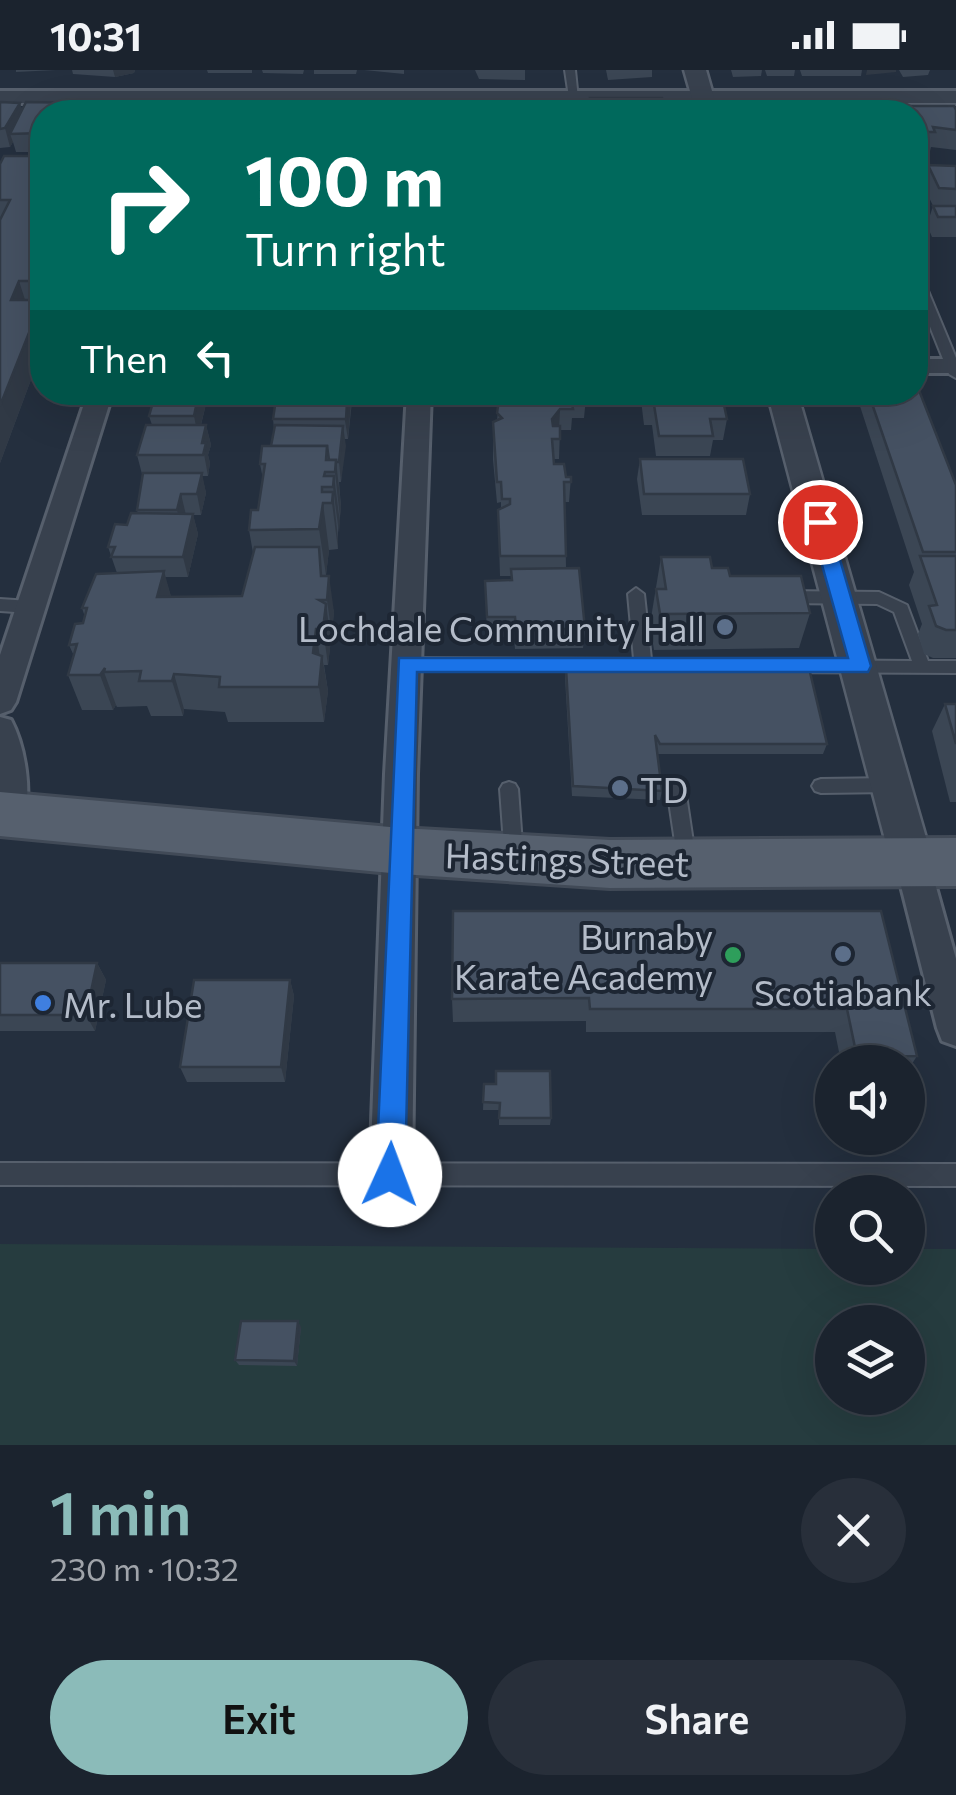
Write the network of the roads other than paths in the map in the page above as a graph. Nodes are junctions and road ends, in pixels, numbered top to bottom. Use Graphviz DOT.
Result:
graph roads {
  1 [pos="172,70"];
  2 [pos="440,70"];
  3 [pos="570,70"];
  4 [pos="694,70"];
  5 [pos="0,97"];
  6 [pos="163,97"];
  7 [pos="437,97"];
  8 [pos="574,97"];
  9 [pos="956,97"];
  10 [pos="174,100"];
  11 [pos="345,100"];
  12 [pos="623,100"];
  13 [pos="703,100"];
  14 [pos="862,100"];
  15 [pos="928,174"];
  16 [pos="956,174"];
  17 [pos="928,305"];
  18 [pos="928,367"];
  19 [pos="955,369"];
  20 [pos="97,405"];
  21 [pos="418,405"];
  22 [pos="786,405"];
  23 [pos="636,594"];
  24 [pos="768,597"];
  25 [pos="841,598"];
  26 [pos="0,606"];
  27 [pos="30,606"];
  28 [pos="406,664"];
  29 [pos="644,664"];
  30 [pos="861,666"];
  31 [pos="922,667"];
  32 [pos="956,667"];
  33 [pos="0,702"];
  34 [pos="0,730"];
  35 [pos="892,785"];
  36 [pos="821,786"];
  37 [pos="676,788"];
  38 [pos="510,790"];
  39 [pos="4,815"];
  40 [pos="401,851"];
  41 [pos="514,859"];
  42 [pos="934,862"];
  43 [pos="687,864"];
  44 [pos="956,1028"];
  45 [pos="0,1174"];
  46 [pos="390,1175"];
  47 [pos="956,1176"];
  1 -- 6 [label="street"];
  2 -- 7 [label="street"];
  3 -- 8 [label="lane"];
  4 -- 13 [label="street"];
  5 -- 6 [label="street"];
  6 -- 10 [label="street"];
  7 -- 8 [label="street"];
  7 -- 11 [label="street"];
  8 -- 12 [label="street"];
  9 -- 14 [label="street"];
  15 -- 16 [label="lane"];
  17 -- 19 [label="lane"];
  18 -- 19 [label="street"];
  20 -- 27 [label="street"];
  21 -- 28 [label="street"];
  22 -- 25 [label="street"];
  23 -- 29 [label="lane"];
  24 -- 25 [label="lane"];
  25 -- 30 [label="street"];
  25 -- 31 [label="lane"];
  26 -- 27 [label="lane"];
  27 -- 33 [label="street"];
  28 -- 29 [label="lane"];
  28 -- 40 [label="street"];
  29 -- 30 [label="lane"];
  30 -- 31 [label="lane"];
  30 -- 35 [label="street"];
  31 -- 32 [label="lane"];
  34 -- 39 [label="street"];
  35 -- 36 [label="lane"];
  35 -- 42 [label="street"];
  37 -- 43 [label="lane"];
  38 -- 41 [label="lane"];
  39 -- 40 [label="main road, Hastings Street"];
  40 -- 41 [label="main road, Hastings Street"];
  40 -- 46 [label="street"];
  41 -- 43 [label="main road, Hastings Street"];
  42 -- 43 [label="main road, Hastings Street"];
  42 -- 44 [label="street"];
  45 -- 46 [label="lane"];
  46 -- 47 [label="lane"];
}
